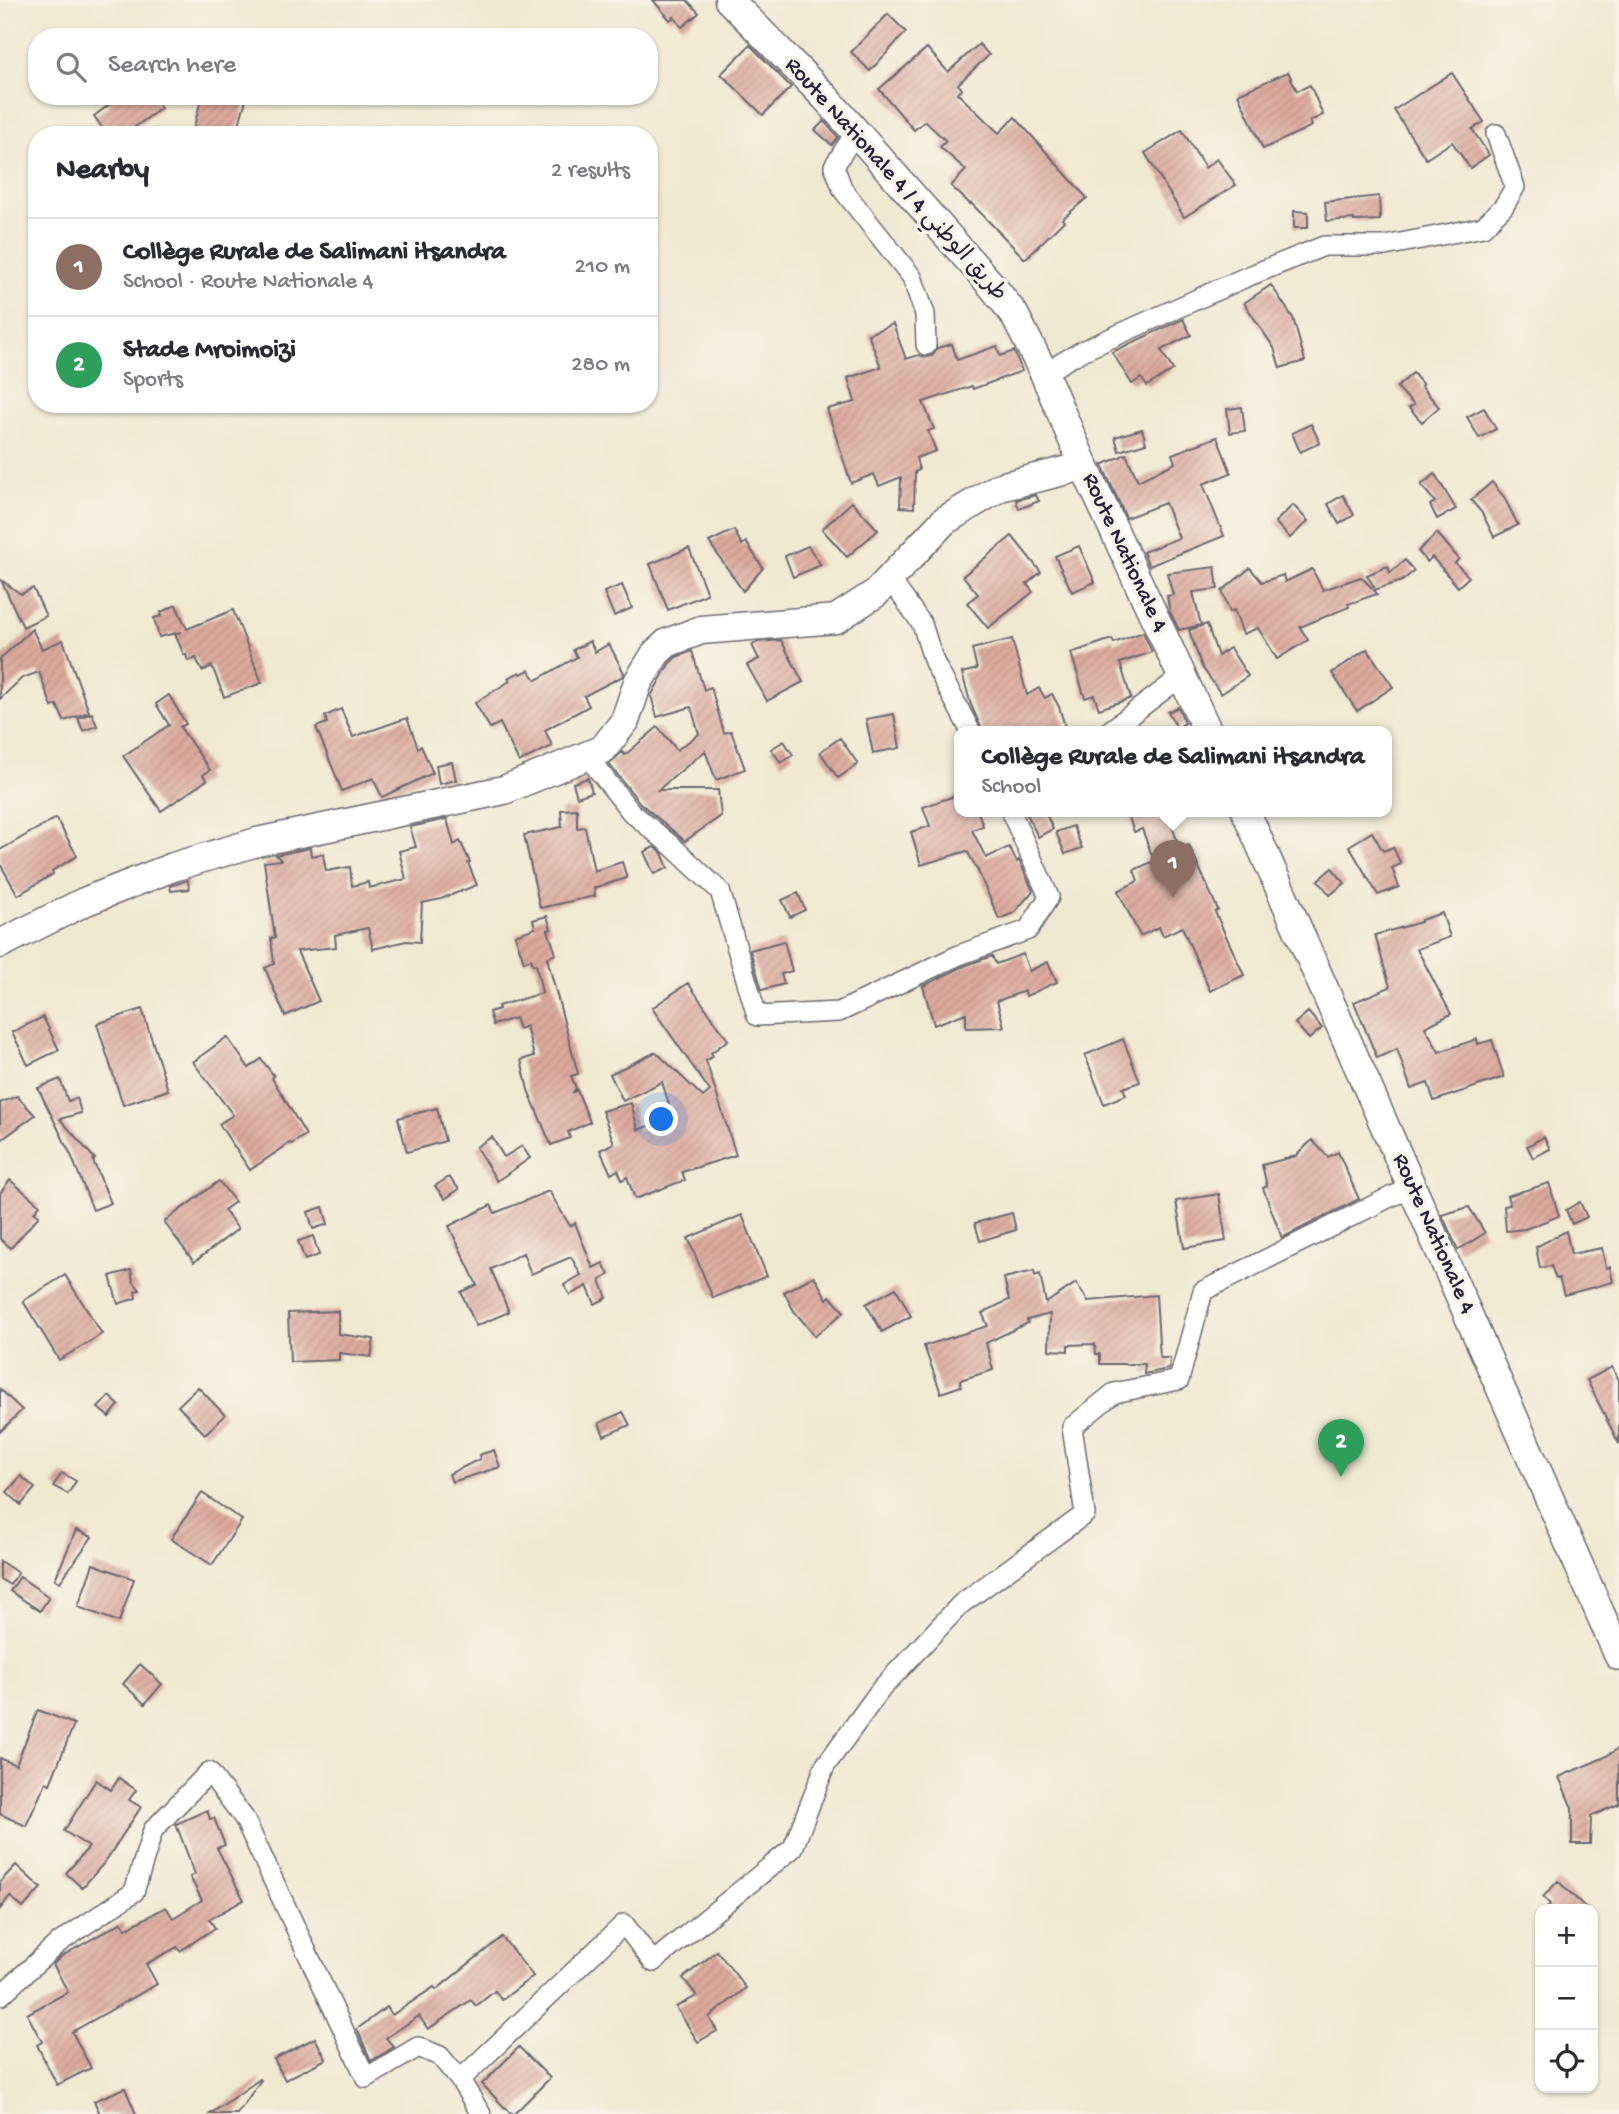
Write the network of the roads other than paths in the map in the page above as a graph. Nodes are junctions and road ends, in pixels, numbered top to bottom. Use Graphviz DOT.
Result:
graph roads {
  1 [pos="729,0"];
  2 [pos="856,132"];
  3 [pos="1496,134"];
  4 [pos="926,345"];
  5 [pos="1044,373"];
  6 [pos="1084,466"];
  7 [pos="890,579"];
  8 [pos="1182,676"];
  9 [pos="968,726"];
  10 [pos="1116,726"];
  11 [pos="1205,726"];
  12 [pos="587,755"];
  13 [pos="1013,817"];
  14 [pos="1248,817"];
  15 [pos="0,944"];
  16 [pos="1413,1189"];
  17 [pos="1619,1656"];
  18 [pos="0,1996"];
  19 [pos="460,2080"];
  20 [pos="481,2114"];
  1 -- 2 [label="main road, Route Nationale 4 / طريق الوطني 4"];
  2 -- 4 [label="street"];
  2 -- 5 [label="main road, Route Nationale 4 / طريق الوطني 4"];
  3 -- 5 [label="street"];
  5 -- 6 [label="main road, Route Nationale 4"];
  6 -- 7 [label="main road"];
  6 -- 8 [label="main road, Route Nationale 4"];
  7 -- 9 [label="street"];
  7 -- 12 [label="main road"];
  8 -- 10 [label="street"];
  8 -- 11 [label="main road, Route Nationale 4"];
  12 -- 13 [label="street"];
  12 -- 15 [label="main road"];
  14 -- 16 [label="main road, Route Nationale 4"];
  16 -- 17 [label="main road, Route Nationale 4"];
  16 -- 19 [label="street"];
  18 -- 19 [label="street"];
  19 -- 20 [label="street"];
}
